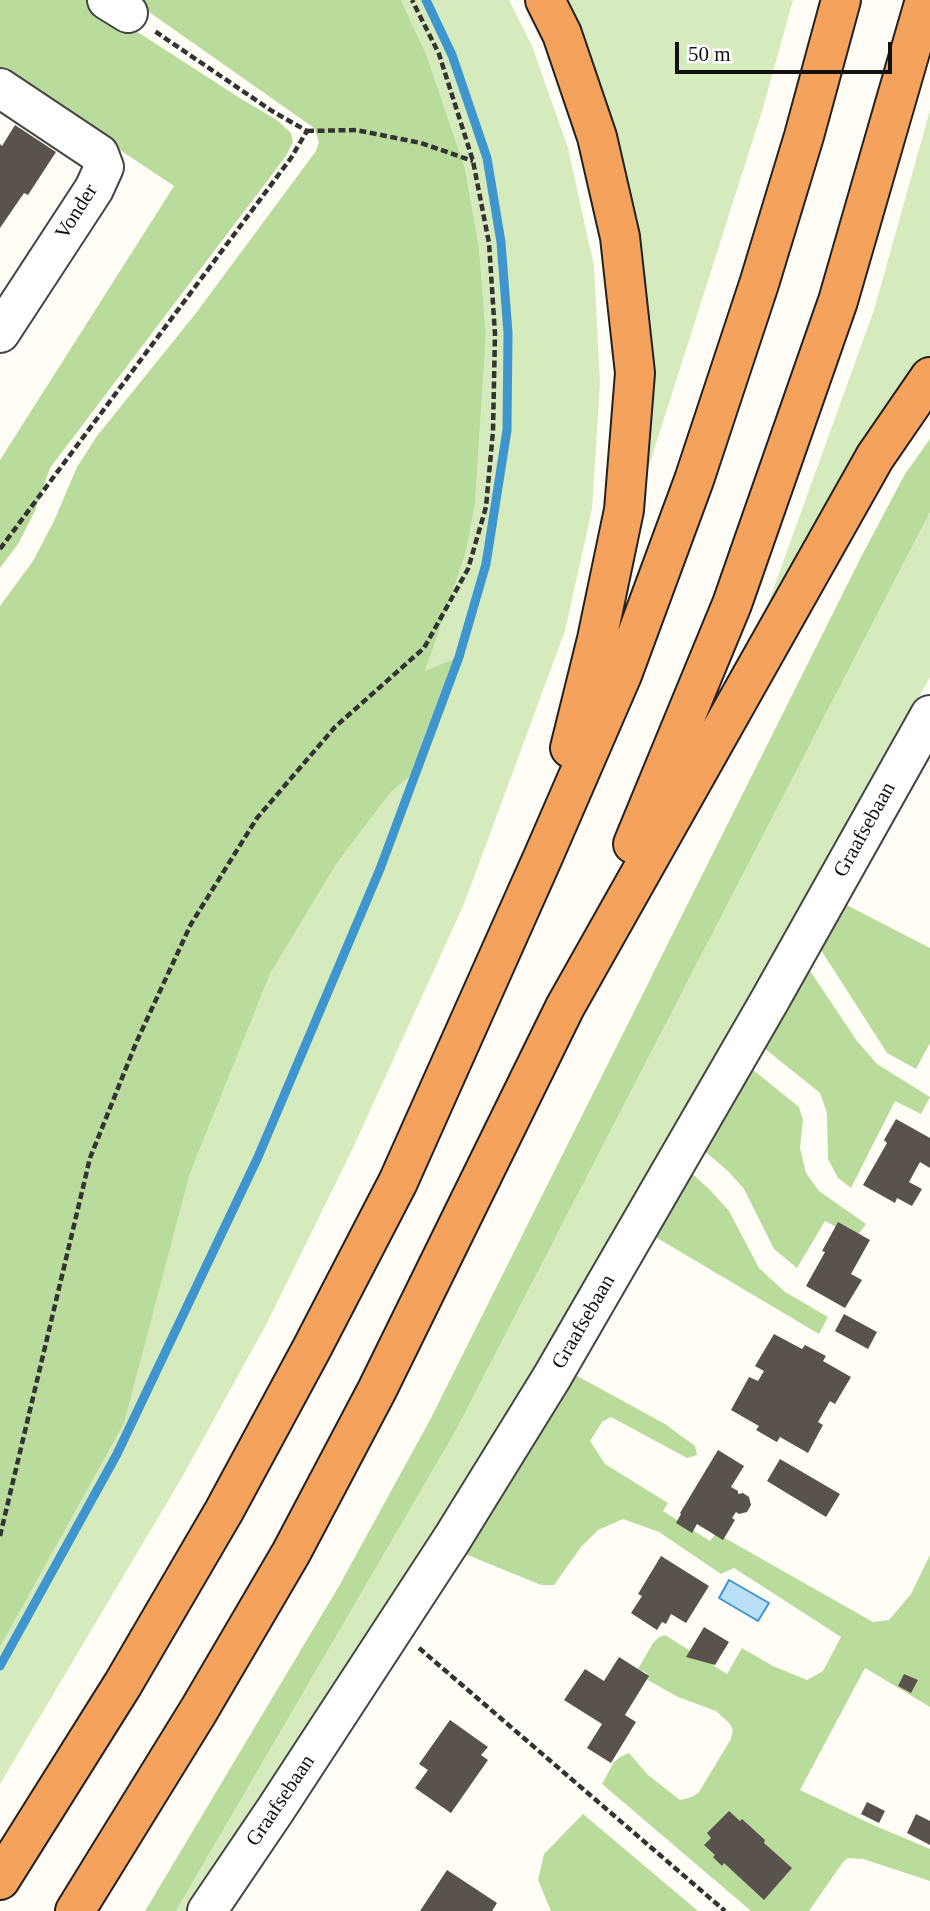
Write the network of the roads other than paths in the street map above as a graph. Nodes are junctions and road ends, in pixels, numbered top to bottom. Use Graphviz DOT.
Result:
graph roads {
  1 [pos="545,0"];
  2 [pos="841,0"];
  3 [pos="925,0"];
  4 [pos="0,88"];
  5 [pos="0,333"];
  6 [pos="930,377"];
  7 [pos="930,715"];
  8 [pos="543,857"];
  9 [pos="565,1007"];
  10 [pos="0,1880"];
  11 [pos="75,1911"];
  12 [pos="207,1911"];
  1 -- 8 [label="highway"];
  2 -- 8 [label="highway"];
  3 -- 9 [label="highway"];
  4 -- 5 [label="street, Vonder"];
  6 -- 9 [label="highway"];
  7 -- 12 [label="street, Graafsebaan"];
  8 -- 10 [label="highway"];
  9 -- 11 [label="highway"];
}
